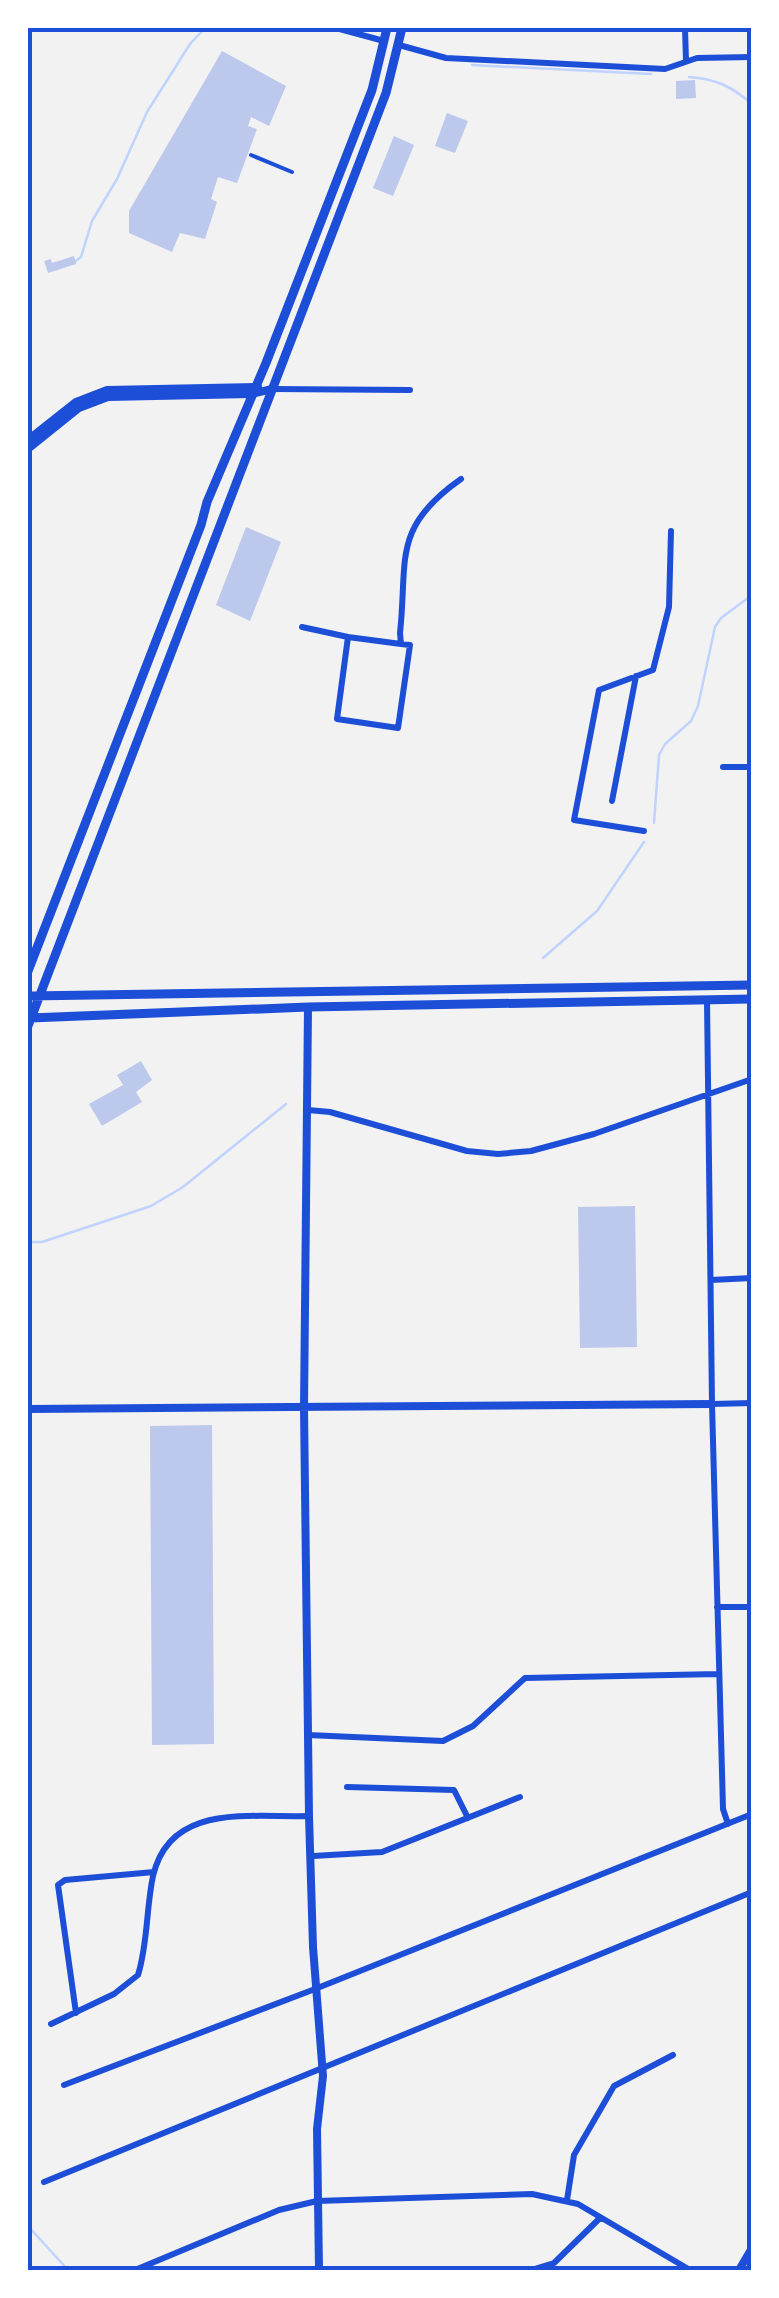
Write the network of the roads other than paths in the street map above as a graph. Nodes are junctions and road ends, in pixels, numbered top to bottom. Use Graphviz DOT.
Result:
graph roads {
  1 [pos="336,28"];
  2 [pos="386,28"];
  3 [pos="402,28"];
  4 [pos="685,28"];
  5 [pos="384,41"];
  6 [pos="399,45"];
  7 [pos="752,56"];
  8 [pos="686,62"];
  9 [pos="251,155"];
  10 [pos="292,172"];
  11 [pos="272,389"];
  12 [pos="253,390"];
  13 [pos="410,390"];
  14 [pos="28,440"];
  15 [pos="28,449"];
  16 [pos="461,480"];
  17 [pos="671,531"];
  18 [pos="302,627"];
  19 [pos="348,637"];
  20 [pos="401,644"];
  21 [pos="636,676"];
  22 [pos="723,767"];
  23 [pos="752,767"];
  24 [pos="612,801"];
  25 [pos="644,832"];
  26 [pos="28,971"];
  27 [pos="752,985"];
  28 [pos="28,996"];
  29 [pos="40,997"];
  30 [pos="707,1000"];
  31 [pos="752,1000"];
  32 [pos="308,1007"];
  33 [pos="29,1021"];
  34 [pos="752,1079"];
  35 [pos="710,1096"];
  36 [pos="308,1110"];
  37 [pos="752,1278"];
  38 [pos="711,1280"];
  39 [pos="752,1403"];
  40 [pos="712,1404"];
  41 [pos="304,1408"];
  42 [pos="28,1409"];
  43 [pos="717,1607"];
  44 [pos="752,1607"];
  45 [pos="719,1674"];
  46 [pos="308,1735"];
  47 [pos="347,1787"];
  48 [pos="520,1798"];
  49 [pos="752,1814"];
  50 [pos="309,1816"];
  51 [pos="468,1818"];
  52 [pos="728,1824"];
  53 [pos="313,1856"];
  54 [pos="154,1872"];
  55 [pos="752,1892"];
  56 [pos="315,1989"];
  57 [pos="76,2012"];
  58 [pos="52,2024"];
  59 [pos="673,2055"];
  60 [pos="64,2086"];
  61 [pos="44,2182"];
  62 [pos="566,2200"];
  63 [pos="317,2202"];
  64 [pos="600,2218"];
  65 [pos="752,2248"];
  66 [pos="542,2269"];
  67 [pos="135,2270"];
  68 [pos="319,2270"];
  69 [pos="531,2270"];
  70 [pos="690,2270"];
  71 [pos="739,2270"];
  1 -- 5 [label="street"];
  2 -- 5 [label="main road"];
  3 -- 6 [label="main road"];
  4 -- 8 [label="street"];
  5 -- 12 [label="main road"];
  6 -- 8 [label="street"];
  6 -- 11 [label="main road"];
  7 -- 8 [label="street"];
  9 -- 10 [label="street"];
  11 -- 12 [label="street"];
  11 -- 13 [label="street"];
  11 -- 29 [label="main road"];
  12 -- 14 [label="street"];
  12 -- 15 [label="street"];
  12 -- 26 [label="main road"];
  16 -- 20 [label="street"];
  17 -- 21 [label="street"];
  18 -- 19 [label="street"];
  19 -- 20 [label="street"];
  19 -- 20 [label="street"];
  21 -- 24 [label="street"];
  21 -- 25 [label="street"];
  22 -- 23 [label="street"];
  27 -- 29 [label="main road"];
  28 -- 29 [label="main road"];
  29 -- 33 [label="main road"];
  30 -- 31 [label="main road"];
  30 -- 32 [label="main road"];
  30 -- 35 [label="street"];
  32 -- 33 [label="main road"];
  32 -- 36 [label="street"];
  34 -- 35 [label="street"];
  35 -- 36 [label="street"];
  35 -- 38 [label="street"];
  36 -- 41 [label="street"];
  37 -- 38 [label="street"];
  38 -- 40 [label="street"];
  39 -- 40 [label="street"];
  40 -- 41 [label="street"];
  40 -- 43 [label="street"];
  41 -- 42 [label="street"];
  41 -- 46 [label="street"];
  43 -- 44 [label="street"];
  43 -- 45 [label="street"];
  45 -- 46 [label="street"];
  45 -- 52 [label="street"];
  46 -- 50 [label="street"];
  47 -- 51 [label="street"];
  48 -- 51 [label="street"];
  49 -- 52 [label="street"];
  50 -- 53 [label="street"];
  50 -- 54 [label="street"];
  51 -- 53 [label="street"];
  52 -- 56 [label="street"];
  53 -- 56 [label="street"];
  54 -- 57 [label="street"];
  54 -- 57 [label="street"];
  55 -- 61 [label="street"];
  56 -- 60 [label="street"];
  56 -- 63 [label="street"];
  57 -- 58 [label="street"];
  59 -- 62 [label="street"];
  62 -- 63 [label="street"];
  62 -- 64 [label="street"];
  63 -- 67 [label="street"];
  63 -- 68 [label="street"];
  64 -- 66 [label="street"];
  64 -- 70 [label="street"];
  65 -- 71 [label="street"];
  66 -- 69 [label="street"];
}
